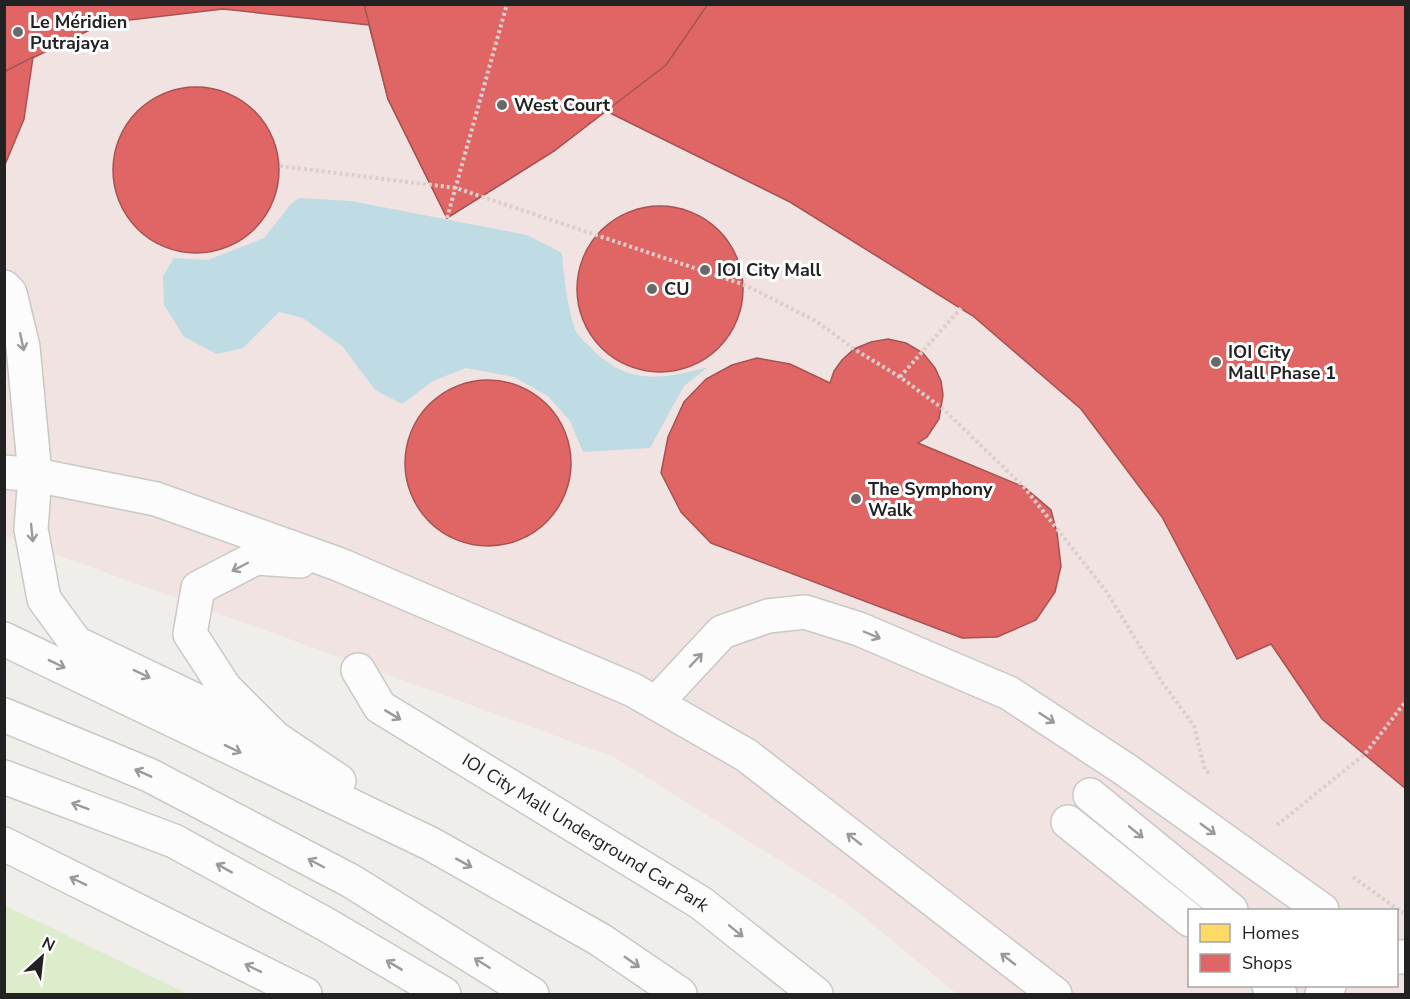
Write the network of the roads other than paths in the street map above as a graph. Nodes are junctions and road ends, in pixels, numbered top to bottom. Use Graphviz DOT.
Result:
graph roads {
  1 [pos="4,287"];
  2 [pos="20,473"];
  3 [pos="338,564"];
  4 [pos="4,639"];
  5 [pos="358,670"];
  6 [pos="656,703"];
  7 [pos="4,715"];
  8 [pos="275,738"];
  9 [pos="4,777"];
  10 [pos="1090,795"];
  11 [pos="1068,822"];
  12 [pos="4,844"];
  13 [pos="431,844"];
  14 [pos="1230,909"];
  15 [pos="1321,909"];
  16 [pos="1188,919"];
  17 [pos="305,994"];
  18 [pos="444,994"];
  19 [pos="532,994"];
  20 [pos="680,994"];
  21 [pos="816,994"];
  22 [pos="1055,994"];
  1 -- 2 [label="street, one-way"];
  2 -- 3 [label="street"];
  2 -- 8 [label="street, one-way"];
  3 -- 6 [label="street"];
  3 -- 8 [label="street, one-way"];
  4 -- 13 [label="street, one-way"];
  5 -- 21 [label="street, IOI City Mall Underground Car Park, one-way"];
  6 -- 15 [label="street, one-way"];
  22 -- 6 [label="street, one-way"];
  19 -- 7 [label="street, one-way"];
  8 -- 13 [label="street"];
  18 -- 9 [label="street, one-way"];
  10 -- 14 [label="street, one-way"];
  11 -- 16 [label="street"];
  17 -- 12 [label="street, one-way"];
  13 -- 20 [label="street, one-way"];
}
